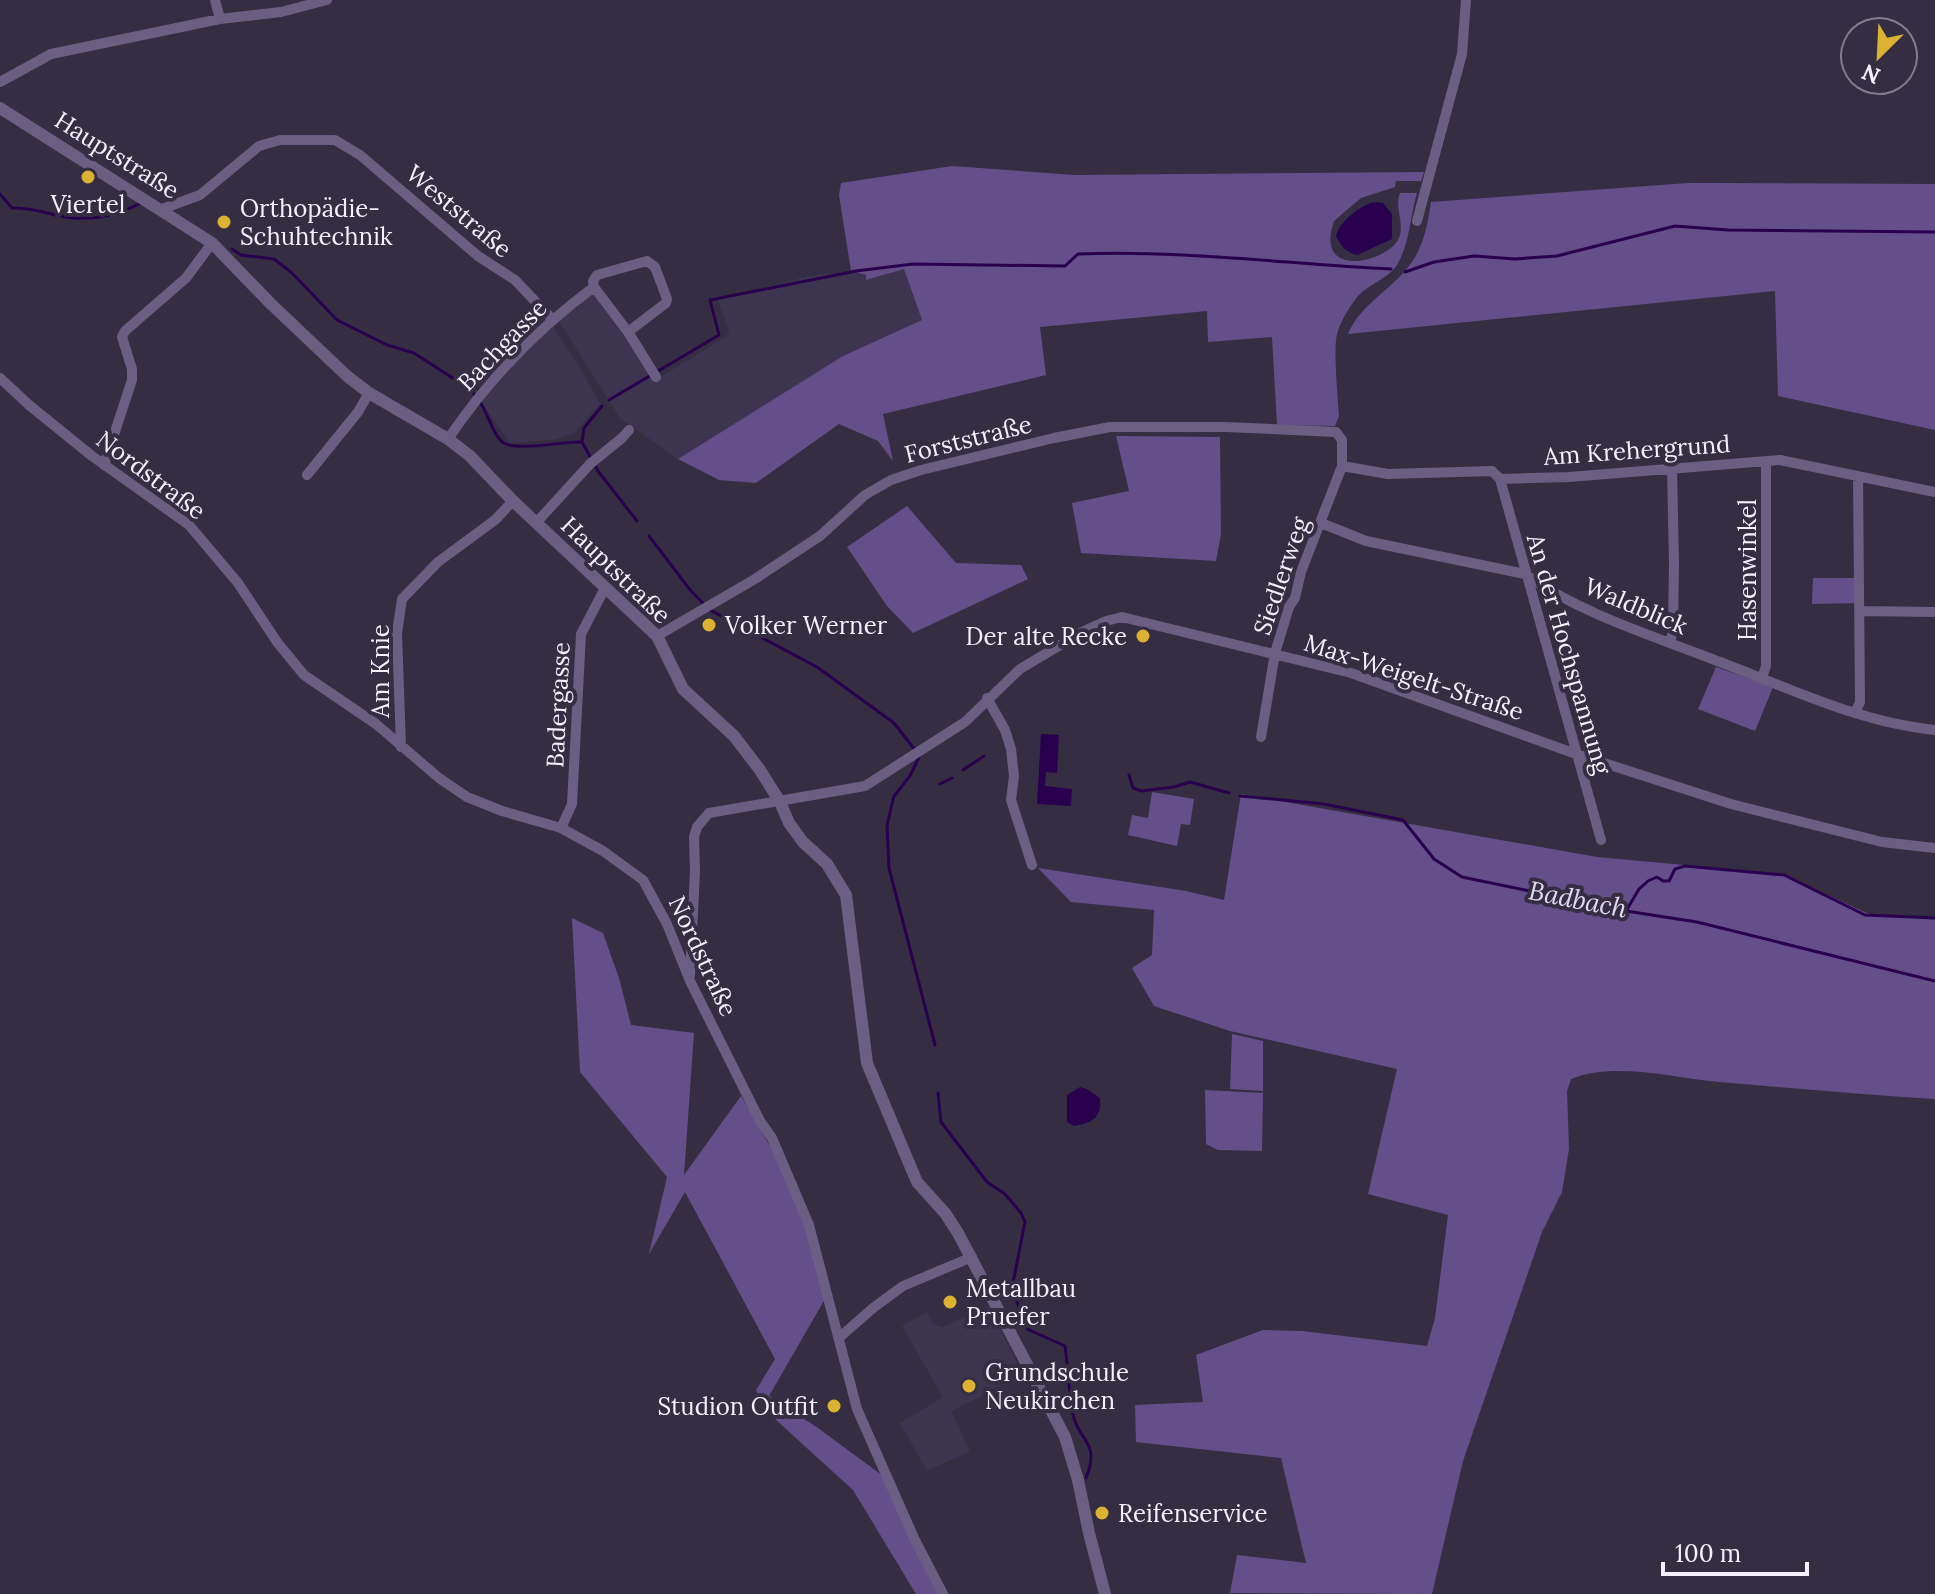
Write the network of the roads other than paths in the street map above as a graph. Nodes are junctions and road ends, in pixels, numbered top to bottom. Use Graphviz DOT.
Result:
graph roads {
  1 [pos="215,0"];
  2 [pos="327,0"];
  3 [pos="1466,0"];
  4 [pos="220,19"];
  5 [pos="0,82"];
  6 [pos="0,108"];
  7 [pos="162,209"];
  8 [pos="1417,221"];
  9 [pos="212,243"];
  10 [pos="594,287"];
  11 [pos="552,319"];
  12 [pos="628,332"];
  13 [pos="653,373"];
  14 [pos="0,378"];
  15 [pos="369,393"];
  16 [pos="629,430"];
  17 [pos="448,439"];
  18 [pos="1766,462"];
  19 [pos="104,465"];
  20 [pos="1342,466"];
  21 [pos="1672,469"];
  22 [pos="307,475"];
  23 [pos="1858,477"];
  24 [pos="1500,479"];
  25 [pos="1935,492"];
  26 [pos="513,501"];
  27 [pos="536,523"];
  28 [pos="1321,523"];
  29 [pos="1525,574"];
  30 [pos="605,588"];
  31 [pos="1861,611"];
  32 [pos="1935,612"];
  33 [pos="657,636"];
  34 [pos="1670,642"];
  35 [pos="1275,653"];
  36 [pos="1762,678"];
  37 [pos="987,698"];
  38 [pos="1855,713"];
  39 [pos="1935,730"];
  40 [pos="1261,737"];
  41 [pos="401,747"];
  42 [pos="1576,754"];
  43 [pos="780,802"];
  44 [pos="561,828"];
  45 [pos="1601,840"];
  46 [pos="1935,848"];
  47 [pos="1032,865"];
  48 [pos="690,981"];
  49 [pos="972,1257"];
  50 [pos="840,1337"];
  51 [pos="943,1594"];
  52 [pos="1105,1594"];
  1 -- 4 [label="street"];
  2 -- 4 [label="street"];
  3 -- 8 [label="street"];
  4 -- 5 [label="street"];
  6 -- 7 [label="street, Hauptstraße"];
  7 -- 9 [label="street, Hauptstraße"];
  7 -- 11 [label="street, Weststraße"];
  9 -- 15 [label="street, Hauptstraße"];
  9 -- 19 [label="street"];
  10 -- 11 [label="street, Bachgasse"];
  10 -- 12 [label="street"];
  10 -- 12 [label="street, Bachgasse"];
  11 -- 17 [label="street, Bachgasse"];
  12 -- 13 [label="street"];
  14 -- 19 [label="street, Nordstraße"];
  15 -- 17 [label="street, Hauptstraße"];
  15 -- 22 [label="street"];
  16 -- 27 [label="street"];
  17 -- 26 [label="street, Hauptstraße"];
  18 -- 21 [label="street, Am Krehergrund"];
  18 -- 23 [label="street, Am Krehergrund"];
  18 -- 36 [label="street, Hasenwinkel"];
  19 -- 41 [label="street, Nordstraße"];
  20 -- 24 [label="street, Am Krehergrund"];
  20 -- 28 [label="street, Siedlerweg"];
  20 -- 33 [label="street, Forststraße"];
  21 -- 24 [label="street, Am Krehergrund"];
  21 -- 34 [label="street"];
  23 -- 25 [label="street, Am Krehergrund"];
  23 -- 31 [label="street"];
  24 -- 29 [label="street, An der Hochspannung"];
  26 -- 27 [label="street, Hauptstraße"];
  26 -- 41 [label="street, Am Knie"];
  27 -- 30 [label="street, Hauptstraße"];
  28 -- 29 [label="street, Waldblick"];
  28 -- 35 [label="street, Siedlerweg"];
  29 -- 34 [label="street, Waldblick"];
  29 -- 42 [label="street, An der Hochspannung"];
  30 -- 33 [label="street, Hauptstraße"];
  30 -- 44 [label="street, Badergasse"];
  31 -- 32 [label="street"];
  31 -- 38 [label="street"];
  33 -- 43 [label="street, Hauptstraße"];
  34 -- 36 [label="street, Waldblick"];
  35 -- 37 [label="street, Max-Weigelt-Straße"];
  35 -- 40 [label="street, Siedlerweg"];
  35 -- 42 [label="street, Max-Weigelt-Straße"];
  36 -- 38 [label="street, Waldblick"];
  37 -- 43 [label="street, Max-Weigelt-Straße"];
  37 -- 47 [label="street"];
  38 -- 39 [label="street, Waldblick"];
  41 -- 44 [label="street, Nordstraße"];
  42 -- 45 [label="street, An der Hochspannung"];
  42 -- 46 [label="street, Max-Weigelt-Straße"];
  43 -- 48 [label="street, Max-Weigelt-Straße"];
  43 -- 49 [label="street, Hauptstraße"];
  44 -- 48 [label="street, Nordstraße"];
  48 -- 50 [label="street, Nordstraße"];
  49 -- 50 [label="street"];
  49 -- 52 [label="street, Hauptstraße"];
  50 -- 51 [label="street, Nordstraße"];
}
